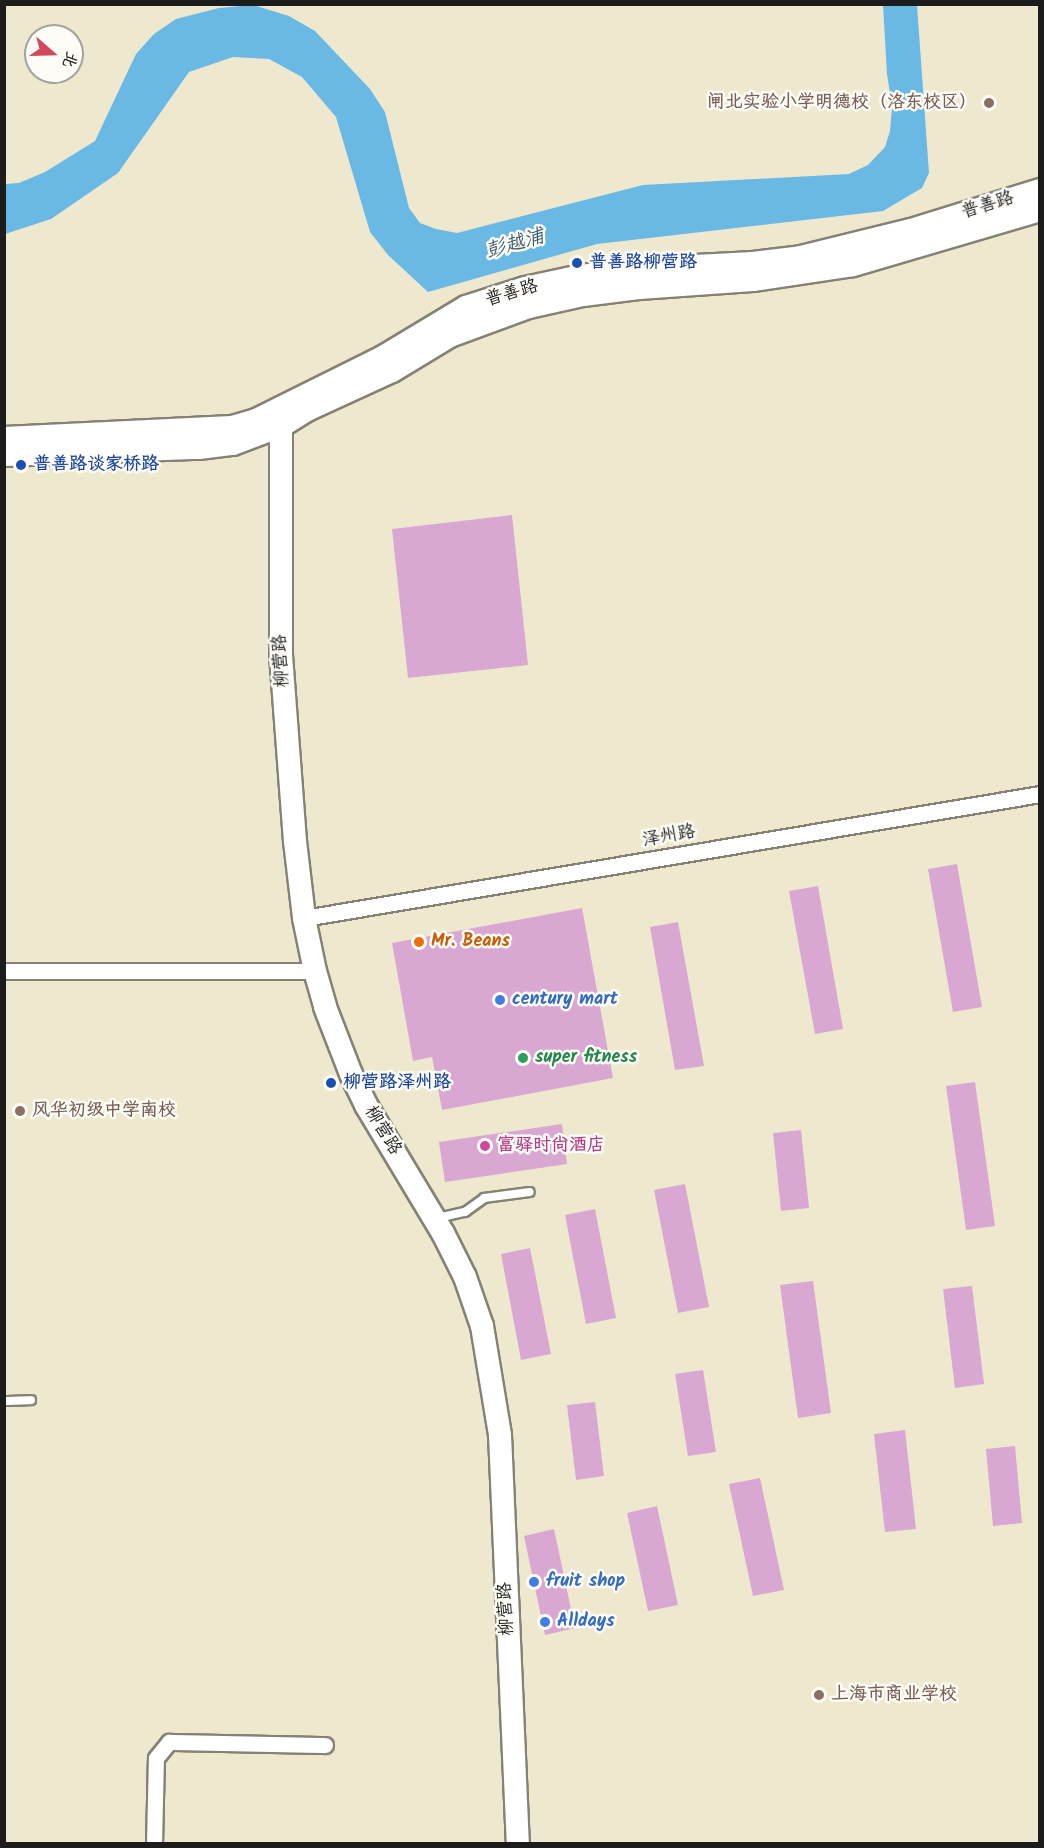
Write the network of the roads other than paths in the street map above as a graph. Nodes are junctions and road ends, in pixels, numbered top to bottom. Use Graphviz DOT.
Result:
graph roads {
  1 [pos="1040,190"];
  2 [pos="1040,210"];
  3 [pos="282,417"];
  4 [pos="4,438"];
  5 [pos="4,455"];
  6 [pos="1040,794"];
  7 [pos="304,918"];
  8 [pos="4,971"];
  9 [pos="315,971"];
  10 [pos="530,1192"];
  11 [pos="435,1219"];
  12 [pos="31,1400"];
  13 [pos="4,1401"];
  14 [pos="325,1745"];
  15 [pos="154,1844"];
  16 [pos="518,1844"];
  1 -- 3 [label="main road, 普善路"];
  2 -- 3 [label="main road, 普善路"];
  3 -- 4 [label="main road, 普善路"];
  3 -- 5 [label="main road, 普善路"];
  3 -- 7 [label="main road, 柳营路"];
  6 -- 7 [label="street, 泽州路"];
  7 -- 9 [label="main road, 柳营路"];
  8 -- 9 [label="street"];
  9 -- 11 [label="main road, 柳营路"];
  10 -- 11 [label="lane"];
  11 -- 16 [label="main road, 柳营路"];
  12 -- 13 [label="lane"];
  14 -- 15 [label="street"];
}
